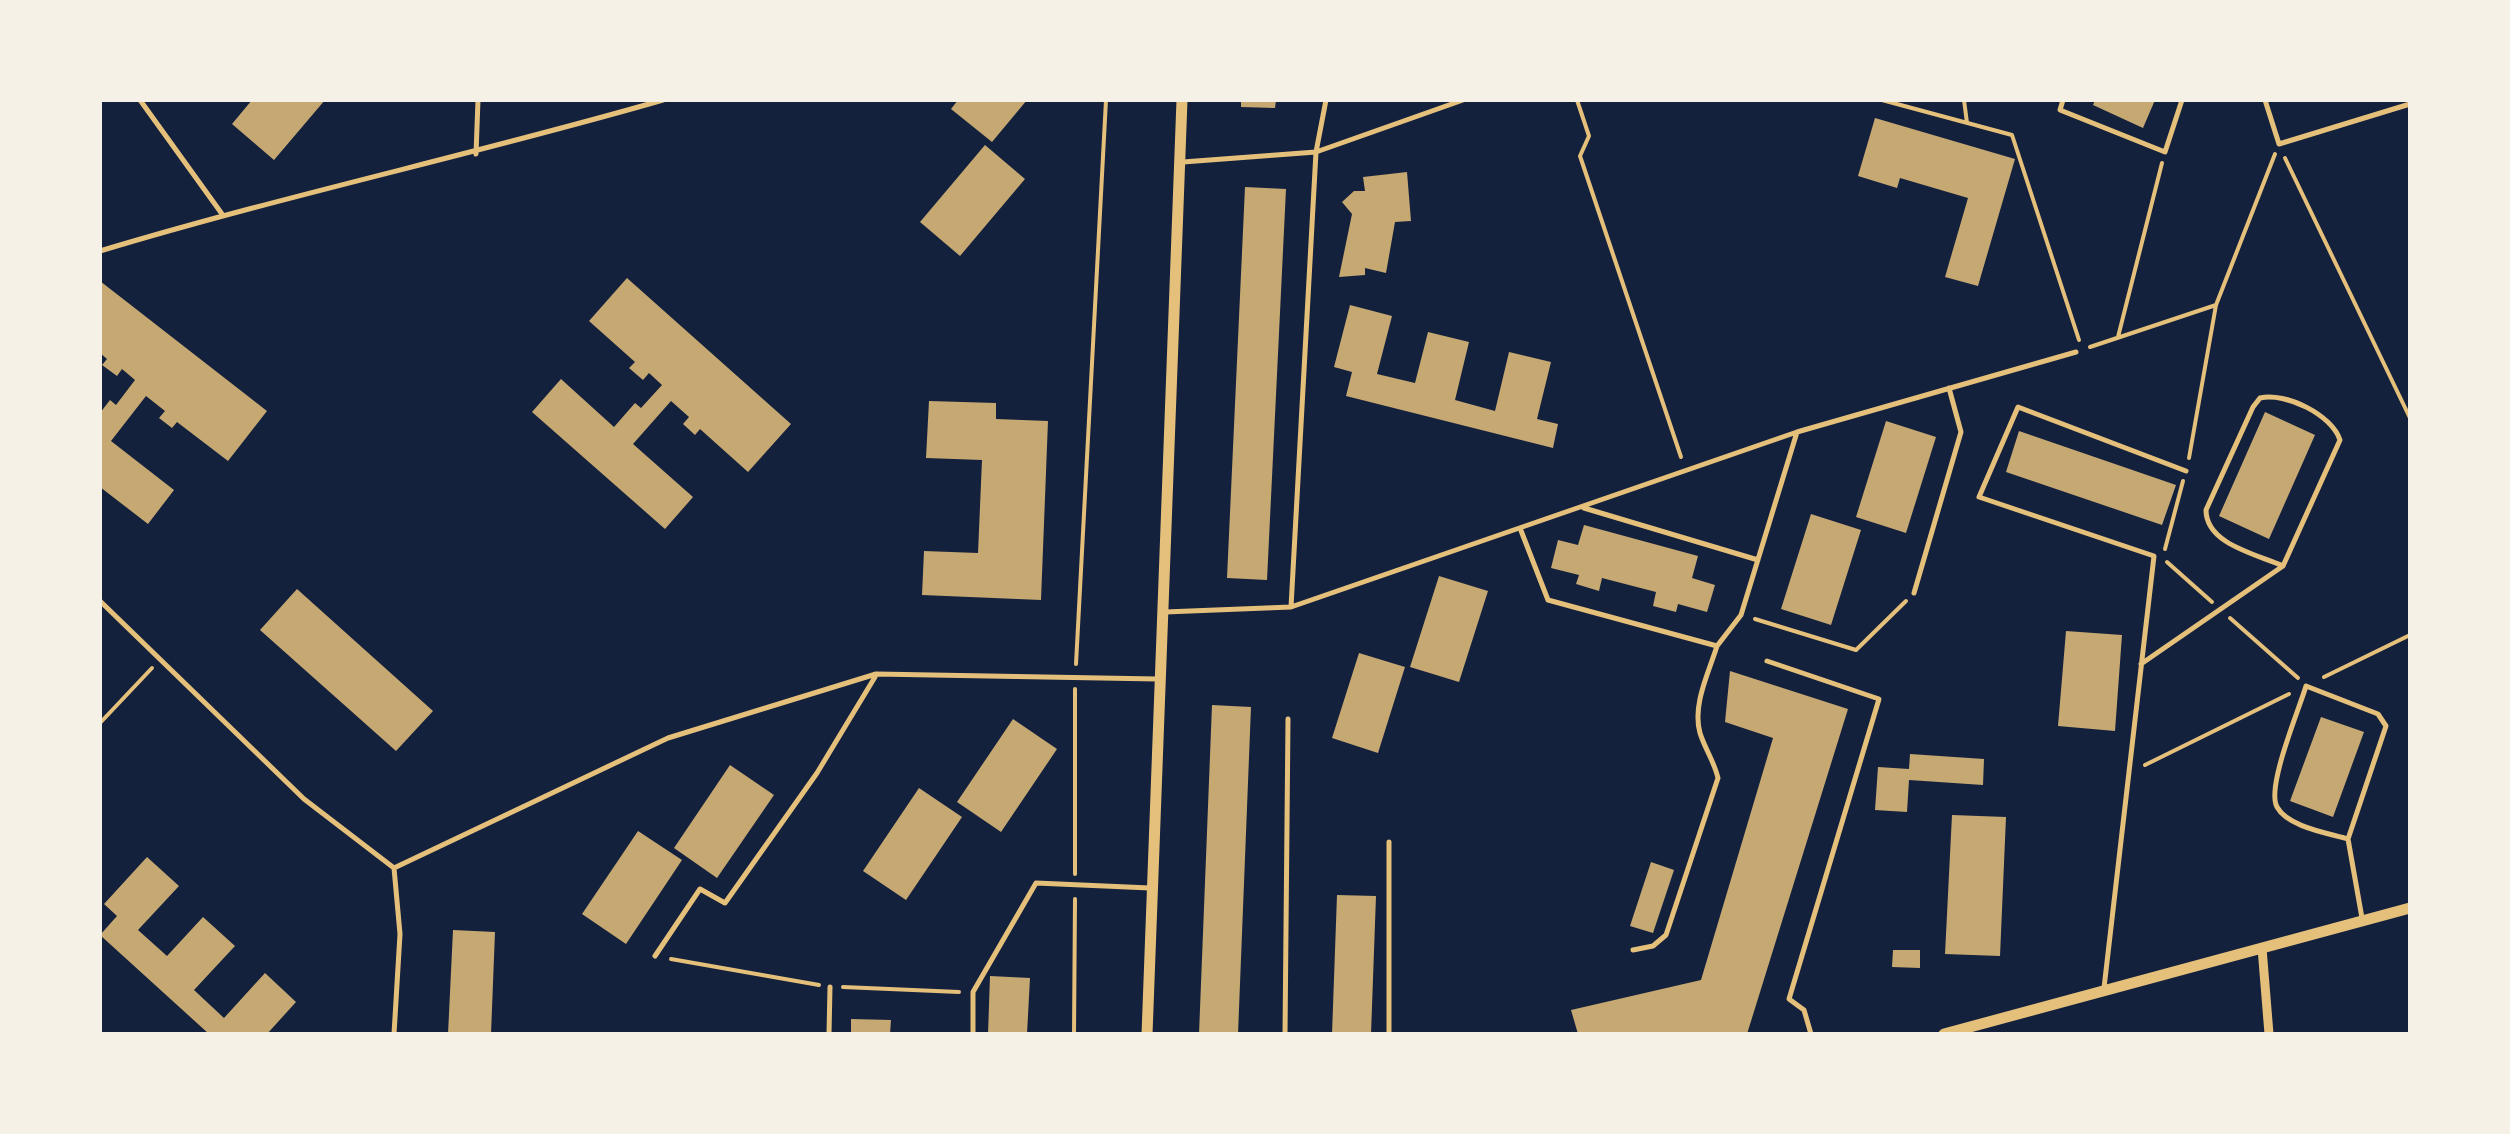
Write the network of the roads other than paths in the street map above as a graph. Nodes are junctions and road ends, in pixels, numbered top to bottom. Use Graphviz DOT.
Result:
graph roads {
  1 [pos="140,100"];
  2 [pos="478,100"];
  3 [pos="663,100"];
  4 [pos="1182,100"];
  5 [pos="1326,100"];
  6 [pos="1463,100"];
  7 [pos="2063,100"];
  8 [pos="2182,100"];
  9 [pos="2266,100"];
  10 [pos="1448,103"];
  11 [pos="639,104"];
  12 [pos="2410,104"];
  13 [pos="1316,152"];
  14 [pos="476,154"];
  15 [pos="1180,162"];
  16 [pos="222,214"];
  17 [pos="100,251"];
  18 [pos="2076,352"];
  19 [pos="1950,388"];
  20 [pos="1797,432"];
  21 [pos="2186,470"];
  22 [pos="1581,507"];
  23 [pos="1520,528"];
  24 [pos="1758,560"];
  25 [pos="2283,566"];
  26 [pos="1914,593"];
  27 [pos="100,601"];
  28 [pos="1291,607"];
  29 [pos="1163,612"];
  30 [pos="1717,646"];
  31 [pos="1768,662"];
  32 [pos="2141,664"];
  33 [pos="876,674"];
  34 [pos="1160,679"];
  35 [pos="1288,718"];
  36 [pos="2348,839"];
  37 [pos="1390,842"];
  38 [pos="394,868"];
  39 [pos="1153,888"];
  40 [pos="2410,908"];
  41 [pos="2362,921"];
  42 [pos="2262,948"];
  43 [pos="1633,950"];
  44 [pos="655,956"];
  45 [pos="830,987"];
  46 [pos="2103,991"];
  47 [pos="394,1034"];
  48 [pos="829,1034"];
  49 [pos="973,1034"];
  50 [pos="1147,1034"];
  51 [pos="1285,1034"];
  52 [pos="1389,1034"];
  53 [pos="1812,1034"];
  54 [pos="1944,1034"];
  55 [pos="2269,1034"];
  1 -- 16 [label="lane"];
  2 -- 14 [label="lane"];
  3 -- 11 [label="lane"];
  4 -- 15 [label="street"];
  5 -- 13 [label="lane"];
  6 -- 10 [label="lane"];
  7 -- 8 [label="lane"];
  9 -- 12 [label="lane"];
  10 -- 13 [label="lane"];
  11 -- 14 [label="lane"];
  13 -- 15 [label="lane"];
  13 -- 28 [label="lane"];
  14 -- 16 [label="lane"];
  15 -- 29 [label="street"];
  16 -- 17 [label="lane"];
  18 -- 19 [label="lane"];
  19 -- 20 [label="lane"];
  19 -- 26 [label="lane"];
  20 -- 22 [label="lane"];
  20 -- 24 [label="lane"];
  21 -- 32 [label="lane"];
  22 -- 23 [label="lane"];
  22 -- 24 [label="lane"];
  23 -- 28 [label="lane"];
  23 -- 30 [label="lane"];
  24 -- 30 [label="lane"];
  25 -- 25 [label="lane"];
  25 -- 32 [label="lane"];
  27 -- 38 [label="lane"];
  28 -- 29 [label="lane"];
  29 -- 34 [label="street"];
  30 -- 43 [label="lane"];
  31 -- 53 [label="lane"];
  32 -- 46 [label="lane"];
  33 -- 34 [label="lane"];
  33 -- 38 [label="lane"];
  33 -- 44 [label="lane"];
  34 -- 39 [label="street"];
  35 -- 51 [label="lane"];
  36 -- 36 [label="lane"];
  36 -- 41 [label="lane"];
  37 -- 52 [label="lane"];
  38 -- 47 [label="lane"];
  39 -- 49 [label="lane"];
  39 -- 50 [label="street"];
  40 -- 41 [label="street"];
  41 -- 42 [label="street"];
  42 -- 46 [label="street"];
  42 -- 55 [label="street"];
  45 -- 48 [label="lane"];
  46 -- 54 [label="street"];
}
